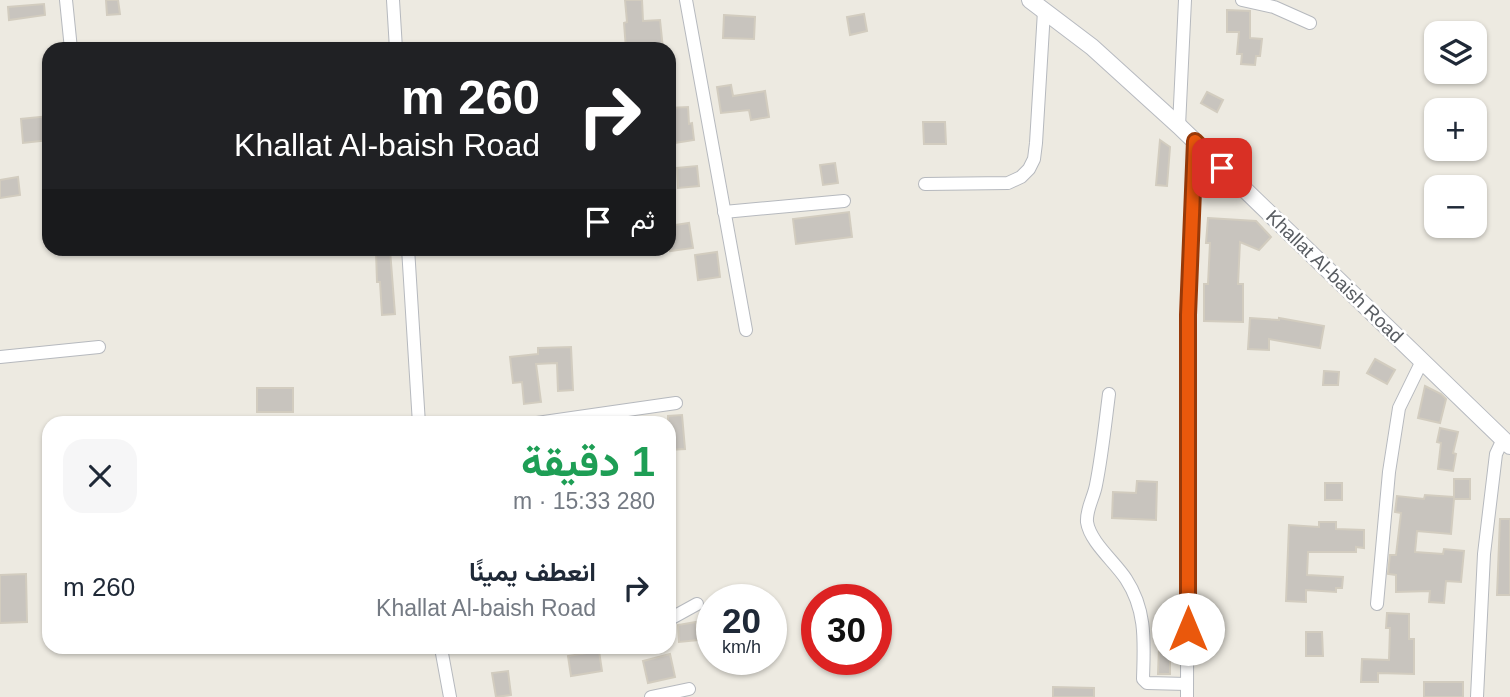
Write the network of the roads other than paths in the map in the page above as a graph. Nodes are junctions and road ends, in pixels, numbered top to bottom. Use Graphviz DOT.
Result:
graph roads {
  1 [pos="66,0"];
  2 [pos="393,0"];
  3 [pos="686,0"];
  4 [pos="1030,0"];
  5 [pos="1185,0"];
  6 [pos="1242,0"];
  7 [pos="1044,11"];
  8 [pos="1310,23"];
  9 [pos="70,42"];
  10 [pos="396,42"];
  11 [pos="1179,126"];
  12 [pos="1195,141"];
  13 [pos="925,184"];
  14 [pos="844,201"];
  15 [pos="724,212"];
  16 [pos="408,256"];
  17 [pos="746,330"];
  18 [pos="99,347"];
  19 [pos="0,356"];
  20 [pos="1422,361"];
  21 [pos="1109,394"];
  22 [pos="676,403"];
  23 [pos="418,416"];
  24 [pos="586,416"];
  25 [pos="1506,443"];
  26 [pos="1377,604"];
  27 [pos="696,605"];
  28 [pos="676,616"];
  29 [pos="442,654"];
  30 [pos="688,689"];
  31 [pos="1187,691"];
  32 [pos="450,697"];
  33 [pos="651,697"];
  34 [pos="1477,697"];
  1 -- 9 [label="street"];
  2 -- 10 [label="street"];
  3 -- 15 [label="street"];
  4 -- 7 [label="street, Khallat Al-baish Road"];
  5 -- 11 [label="street"];
  6 -- 8 [label="street"];
  7 -- 11 [label="street, Khallat Al-baish Road"];
  7 -- 13 [label="street"];
  11 -- 12 [label="street, Khallat Al-baish Road"];
  12 -- 20 [label="street, Khallat Al-baish Road"];
  12 -- 31 [label="street"];
  14 -- 15 [label="street"];
  15 -- 17 [label="street"];
  16 -- 23 [label="street"];
  18 -- 19 [label="street"];
  20 -- 25 [label="street, Khallat Al-baish Road"];
  20 -- 26 [label="street"];
  21 -- 31 [label="street"];
  22 -- 24 [label="street"];
  25 -- 34 [label="street"];
  27 -- 28 [label="street"];
  29 -- 32 [label="street"];
  30 -- 33 [label="street"];
}
